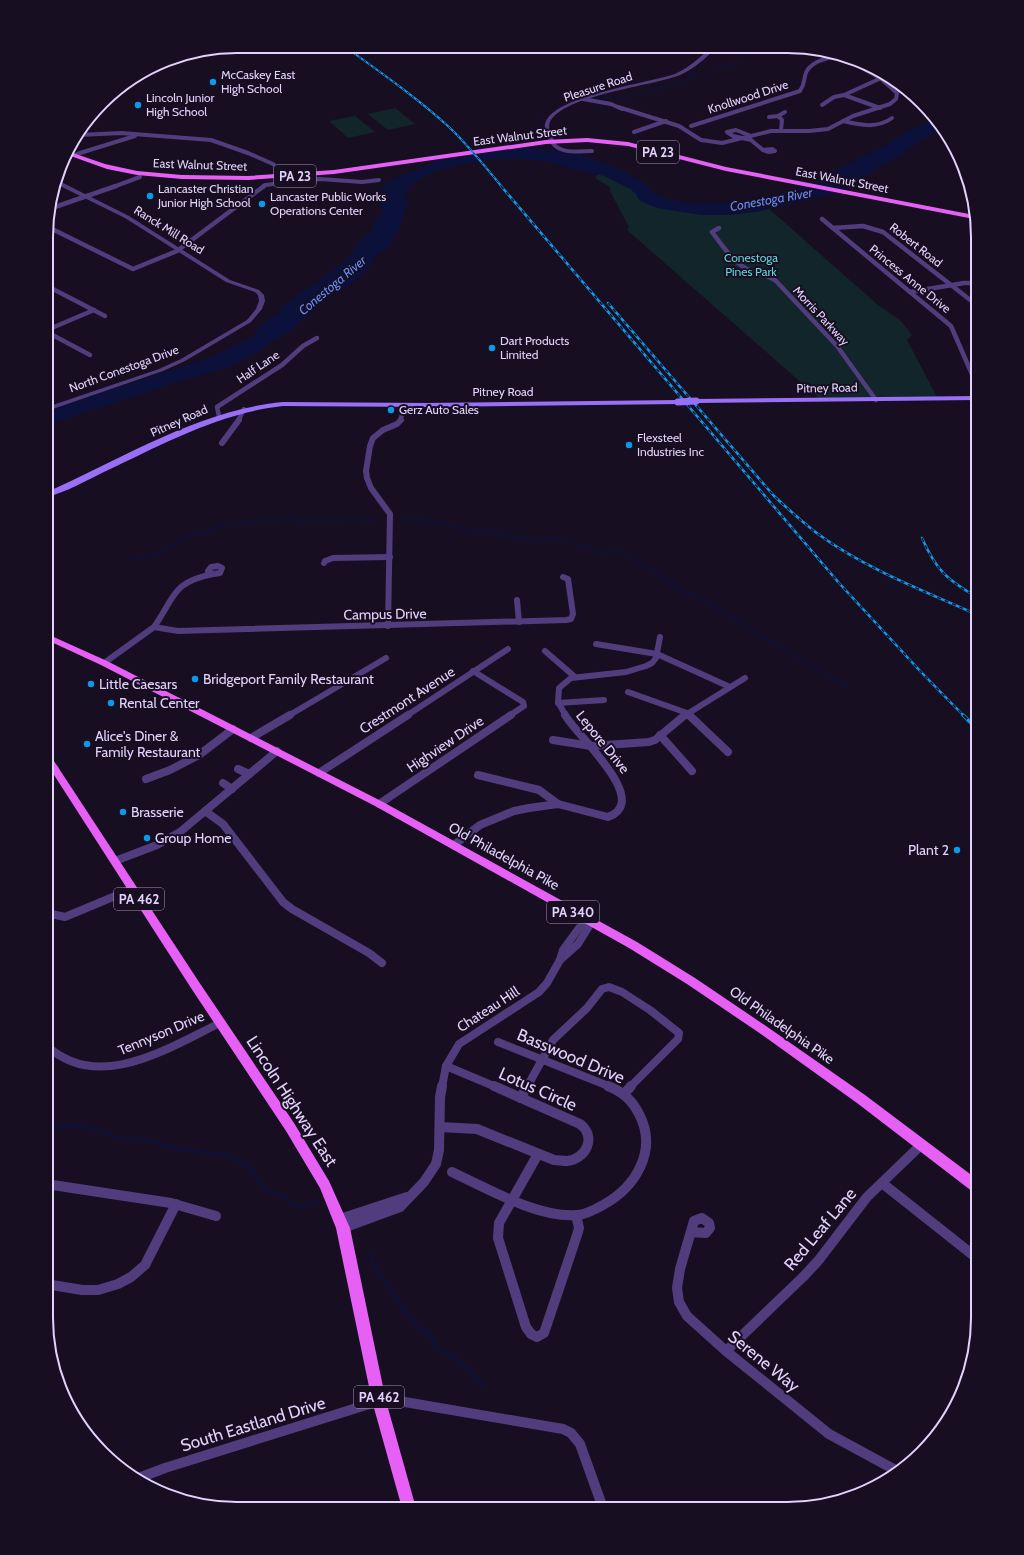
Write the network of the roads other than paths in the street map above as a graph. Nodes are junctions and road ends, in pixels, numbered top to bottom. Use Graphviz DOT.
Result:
graph roads {
  1 [pos="707,53"];
  2 [pos="829,58"];
  3 [pos="879,78"];
  4 [pos="844,95"];
  5 [pos="583,99"];
  6 [pos="822,105"];
  7 [pos="880,108"];
  8 [pos="785,112"];
  9 [pos="778,116"];
  10 [pos="769,117"];
  11 [pos="892,118"];
  12 [pos="666,121"];
  13 [pos="843,121"];
  14 [pos="692,126"];
  15 [pos="781,130"];
  16 [pos="634,132"];
  17 [pos="141,134"];
  18 [pos="84,135"];
  19 [pos="751,136"];
  20 [pos="741,139"];
  21 [pos="551,140"];
  22 [pos="763,150"];
  23 [pos="592,151"];
  24 [pos="74,152"];
  25 [pos="73,153"];
  26 [pos="77,154"];
  27 [pos="72,156"];
  28 [pos="277,168"];
  29 [pos="140,178"];
  30 [pos="378,180"];
  31 [pos="61,184"];
  32 [pos="86,196"];
  33 [pos="902,201"];
  34 [pos="56,207"];
  35 [pos="969,212"];
  36 [pos="969,215"];
  37 [pos="822,219"];
  38 [pos="719,228"];
  39 [pos="833,228"];
  40 [pos="55,232"];
  41 [pos="179,250"];
  42 [pos="971,284"];
  43 [pos="952,285"];
  44 [pos="53,289"];
  45 [pos="910,292"];
  46 [pos="971,300"];
  47 [pos="262,302"];
  48 [pos="94,310"];
  49 [pos="105,316"];
  50 [pos="53,328"];
  51 [pos="53,334"];
  52 [pos="317,338"];
  53 [pos="90,355"];
  54 [pos="970,372"];
  55 [pos="971,398"];
  56 [pos="876,400"];
  57 [pos="405,405"];
  58 [pos="53,406"];
  59 [pos="244,409"];
  60 [pos="219,416"];
  61 [pos="222,443"];
  62 [pos="53,492"];
  63 [pos="390,557"];
  64 [pos="324,563"];
  65 [pos="213,574"];
  66 [pos="563,577"];
  67 [pos="517,600"];
  68 [pos="519,622"];
  69 [pos="388,626"];
  70 [pos="154,627"];
  71 [pos="660,637"];
  72 [pos="53,640"];
  73 [pos="596,644"];
  74 [pos="508,649"];
  75 [pos="545,651"];
  76 [pos="657,654"];
  77 [pos="386,658"];
  78 [pos="104,663"];
  79 [pos="473,672"];
  80 [pos="574,677"];
  81 [pos="745,678"];
  82 [pos="730,687"];
  83 [pos="628,692"];
  84 [pos="604,700"];
  85 [pos="558,703"];
  86 [pos="687,713"];
  87 [pos="233,729"];
  88 [pos="660,735"];
  89 [pos="251,738"];
  90 [pos="553,740"];
  91 [pos="591,746"];
  92 [pos="277,751"];
  93 [pos="728,752"];
  94 [pos="238,769"];
  95 [pos="692,771"];
  96 [pos="53,773"];
  97 [pos="319,773"];
  98 [pos="249,774"];
  99 [pos="478,775"];
  100 [pos="146,779"];
  101 [pos="223,783"];
  102 [pos="232,788"];
  103 [pos="379,804"];
  104 [pos="558,804"];
  105 [pos="205,811"];
  106 [pos="454,845"];
  107 [pos="115,861"];
  108 [pos="132,889"];
  109 [pos="53,915"];
  110 [pos="591,923"];
  111 [pos="382,963"];
  112 [pos="220,1023"];
  113 [pos="498,1042"];
  114 [pos="53,1051"];
  115 [pos="543,1060"];
  116 [pos="446,1066"];
  117 [pos="624,1094"];
  118 [pos="521,1098"];
  119 [pos="440,1127"];
  120 [pos="921,1145"];
  121 [pos="538,1154"];
  122 [pos="452,1172"];
  123 [pos="882,1183"];
  124 [pos="971,1183"];
  125 [pos="53,1185"];
  126 [pos="513,1199"];
  127 [pos="176,1204"];
  128 [pos="576,1215"];
  129 [pos="216,1216"];
  130 [pos="341,1224"];
  131 [pos="690,1232"];
  132 [pos="971,1253"];
  133 [pos="53,1285"];
  134 [pos="726,1352"];
  135 [pos="380,1401"];
  136 [pos="893,1468"];
  137 [pos="144,1476"];
  138 [pos="406,1502"];
  139 [pos="601,1502"];
  1 -- 5 [label="street, Pleasure Road"];
  2 -- 14 [label="street, Knollwood Drive"];
  3 -- 4 [label="street"];
  3 -- 7 [label="street"];
  4 -- 6 [label="street"];
  4 -- 7 [label="street"];
  5 -- 12 [label="street"];
  5 -- 21 [label="street, Pleasure Road"];
  7 -- 13 [label="street"];
  8 -- 9 [label="street"];
  9 -- 10 [label="street"];
  9 -- 15 [label="street"];
  11 -- 13 [label="street"];
  12 -- 16 [label="street"];
  12 -- 20 [label="street"];
  13 -- 15 [label="street"];
  15 -- 19 [label="street"];
  17 -- 18 [label="street"];
  17 -- 26 [label="street"];
  17 -- 28 [label="street"];
  19 -- 20 [label="street"];
  19 -- 20 [label="street"];
  20 -- 22 [label="street"];
  21 -- 23 [label="street"];
  21 -- 26 [label="main road, East Walnut Street / PA 23"];
  21 -- 33 [label="main road, East Walnut Street / PA 23"];
  24 -- 26 [label="main road, East Walnut Street / PA 23"];
  25 -- 26 [label="main road, East Walnut Street / PA 23"];
  26 -- 27 [label="street"];
  29 -- 32 [label="street"];
  30 -- 41 [label="street"];
  31 -- 32 [label="street, Ranck Mill Road"];
  32 -- 34 [label="street"];
  32 -- 41 [label="street, Ranck Mill Road"];
  33 -- 35 [label="main road, East Walnut Street / PA 23"];
  33 -- 36 [label="main road, East Walnut Street / PA 23"];
  37 -- 39 [label="street, Princess Anne Drive"];
  38 -- 56 [label="street, Morris Parkway"];
  39 -- 43 [label="street, Robert Road"];
  39 -- 45 [label="street, Princess Anne Drive"];
  40 -- 41 [label="street"];
  41 -- 47 [label="street, Ranck Mill Road"];
  42 -- 43 [label="street"];
  43 -- 45 [label="street"];
  43 -- 46 [label="street, Robert Road"];
  44 -- 48 [label="street"];
  45 -- 54 [label="street, Princess Anne Drive"];
  47 -- 58 [label="street, North Conestoga Drive"];
  48 -- 49 [label="street"];
  48 -- 50 [label="street"];
  51 -- 53 [label="street"];
  52 -- 60 [label="street, Half Lane"];
  55 -- 56 [label="main road, Pitney Road"];
  56 -- 57 [label="main road, Pitney Road, bridge"];
  57 -- 59 [label="main road, Pitney Road"];
  57 -- 63 [label="street"];
  59 -- 60 [label="main road, Pitney Road"];
  59 -- 61 [label="street"];
  60 -- 62 [label="main road, Pitney Road"];
  63 -- 64 [label="street"];
  63 -- 69 [label="street"];
  65 -- 70 [label="street"];
  66 -- 68 [label="street, Campus Drive"];
  67 -- 68 [label="street"];
  68 -- 69 [label="street, Campus Drive"];
  69 -- 70 [label="street, Campus Drive"];
  70 -- 78 [label="street"];
  71 -- 76 [label="street"];
  72 -- 78 [label="main road, Old Philadelphia Pike / PA 340"];
  73 -- 76 [label="street"];
  74 -- 79 [label="street, Crestmont Avenue"];
  75 -- 80 [label="street"];
  76 -- 80 [label="street, Lepore Drive"];
  76 -- 82 [label="street"];
  77 -- 89 [label="street"];
  78 -- 87 [label="main road, Old Philadelphia Pike / PA 340"];
  79 -- 97 [label="street, Crestmont Avenue"];
  79 -- 103 [label="street, Highview Drive"];
  80 -- 85 [label="street, Lepore Drive"];
  81 -- 82 [label="street"];
  82 -- 86 [label="street"];
  83 -- 86 [label="street"];
  84 -- 85 [label="street"];
  85 -- 91 [label="street, Lepore Drive"];
  86 -- 88 [label="street"];
  86 -- 93 [label="street"];
  87 -- 89 [label="main road, Old Philadelphia Pike / PA 340"];
  87 -- 100 [label="street"];
  88 -- 91 [label="street"];
  88 -- 95 [label="street"];
  89 -- 92 [label="main road, Old Philadelphia Pike / PA 340"];
  90 -- 91 [label="street"];
  91 -- 104 [label="street, Lepore Drive"];
  92 -- 97 [label="main road, Old Philadelphia Pike / PA 340"];
  92 -- 98 [label="street"];
  94 -- 98 [label="street"];
  96 -- 107 [label="main road, Lincoln Highway East / PA 462"];
  97 -- 103 [label="main road, Old Philadelphia Pike / PA 340"];
  98 -- 102 [label="street"];
  99 -- 104 [label="street"];
  101 -- 102 [label="street"];
  102 -- 105 [label="street"];
  103 -- 106 [label="main road, Old Philadelphia Pike / PA 340"];
  104 -- 106 [label="street, Lepore Drive"];
  105 -- 107 [label="street"];
  105 -- 111 [label="street"];
  106 -- 110 [label="main road, Old Philadelphia Pike / PA 340"];
  107 -- 108 [label="main road, Lincoln Highway East / PA 462"];
  108 -- 109 [label="street"];
  108 -- 112 [label="main road, Lincoln Highway East / PA 462"];
  110 -- 116 [label="street, Chateau Hill"];
  110 -- 120 [label="main road, Old Philadelphia Pike / PA 340"];
  112 -- 114 [label="street, Tennyson Drive"];
  112 -- 130 [label="main road, Lincoln Highway East / PA 462"];
  113 -- 115 [label="street, Basswood Drive"];
  115 -- 117 [label="street, Basswood Drive"];
  115 -- 117 [label="street"];
  115 -- 118 [label="street"];
  116 -- 118 [label="street, Lotus Circle"];
  116 -- 119 [label="street, Chateau Hill"];
  117 -- 128 [label="street, Basswood Drive"];
  118 -- 121 [label="street, Lotus Circle"];
  119 -- 121 [label="street, Lotus Circle"];
  119 -- 130 [label="street, Chateau Hill"];
  120 -- 123 [label="street, Red Leaf Lane"];
  120 -- 124 [label="main road, Old Philadelphia Pike / PA 340"];
  121 -- 126 [label="street"];
  122 -- 126 [label="street, Basswood Drive"];
  123 -- 132 [label="street"];
  123 -- 134 [label="street, Red Leaf Lane"];
  125 -- 127 [label="street"];
  126 -- 128 [label="street, Basswood Drive"];
  126 -- 128 [label="street"];
  127 -- 129 [label="street"];
  127 -- 133 [label="street"];
  130 -- 135 [label="main road, Lincoln Highway East / PA 462"];
  131 -- 134 [label="street, Serene Way"];
  134 -- 136 [label="street, Serene Way"];
  135 -- 137 [label="street, South Eastland Drive"];
  135 -- 138 [label="main road, Lincoln Highway East / PA 462"];
  135 -- 139 [label="street, South Eastland Drive"];
}
